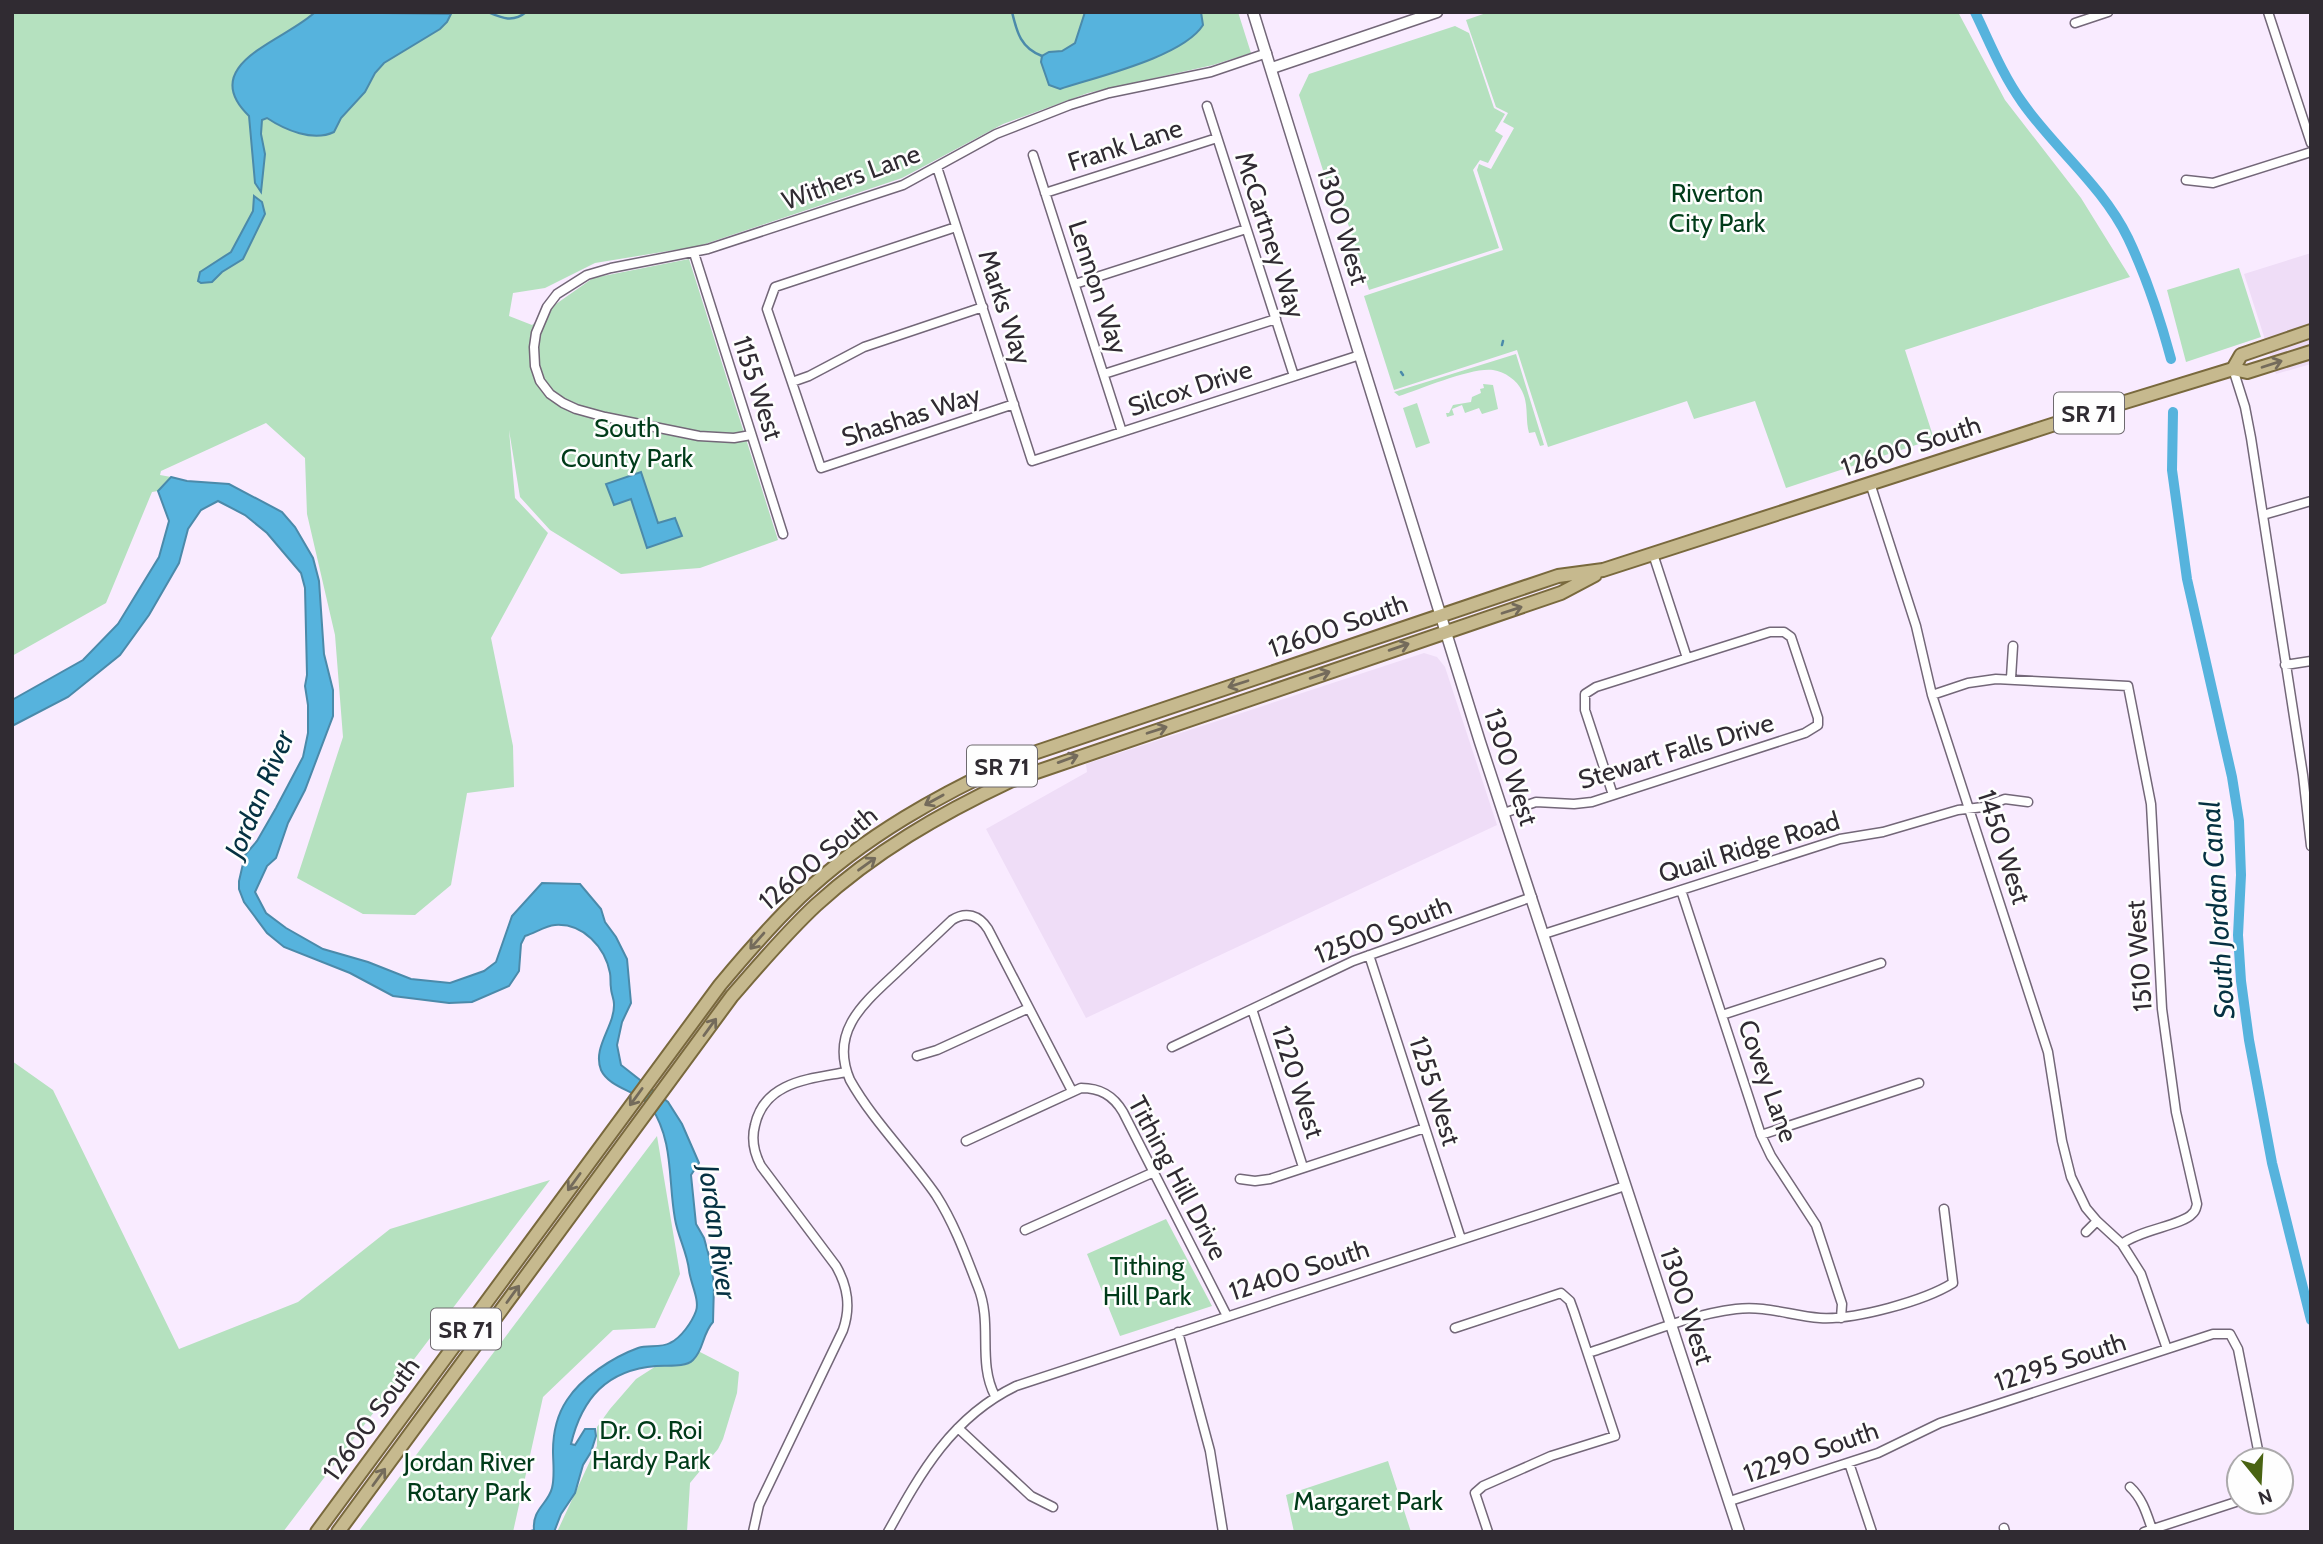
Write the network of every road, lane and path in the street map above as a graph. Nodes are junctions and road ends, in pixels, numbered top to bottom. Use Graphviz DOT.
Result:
graph roads {
  1 [pos="1253,12"];
  2 [pos="1437,12"];
  3 [pos="2108,12"];
  4 [pos="2268,12"];
  5 [pos="2075,23"];
  6 [pos="1266,53"];
  7 [pos="1272,68"];
  8 [pos="1207,106"];
  9 [pos="1217,138"];
  10 [pos="2311,142"];
  11 [pos="2311,152"];
  12 [pos="1033,155"];
  13 [pos="937,167"];
  14 [pos="2186,180"];
  15 [pos="1045,193"];
  16 [pos="957,227"];
  17 [pos="1247,229"];
  18 [pos="694,253"];
  19 [pos="1075,285"];
  20 [pos="982,307"];
  21 [pos="1276,319"];
  22 [pos="2311,331"];
  23 [pos="2311,352"];
  24 [pos="1360,355"];
  25 [pos="2233,369"];
  26 [pos="1104,374"];
  27 [pos="1294,376"];
  28 [pos="792,382"];
  29 [pos="1014,404"];
  30 [pos="1122,432"];
  31 [pos="751,435"];
  32 [pos="1032,461"];
  33 [pos="1870,484"];
  34 [pos="2311,501"];
  35 [pos="2263,515"];
  36 [pos="783,534"];
  37 [pos="1653,554"];
  38 [pos="1603,570"];
  39 [pos="1442,615"];
  40 [pos="1447,631"];
  41 [pos="2013,646"];
  42 [pos="1687,658"];
  43 [pos="2311,661"];
  44 [pos="2285,665"];
  45 [pos="2011,678"];
  46 [pos="1932,695"];
  47 [pos="1613,795"];
  48 [pos="2028,802"];
  49 [pos="1969,808"];
  50 [pos="1504,813"];
  51 [pos="2311,846"];
  52 [pos="1681,890"];
  53 [pos="1532,897"];
  54 [pos="1544,934"];
  55 [pos="1369,955"];
  56 [pos="1881,963"];
  57 [pos="1029,1008"];
  58 [pos="1252,1009"];
  59 [pos="1722,1015"];
  60 [pos="1172,1047"];
  61 [pos="917,1056"];
  62 [pos="846,1072"];
  63 [pos="1919,1083"];
  64 [pos="1072,1091"];
  65 [pos="1425,1128"];
  66 [pos="1762,1135"];
  67 [pos="966,1141"];
  68 [pos="1303,1167"];
  69 [pos="1154,1172"];
  70 [pos="1240,1179"];
  71 [pos="1625,1186"];
  72 [pos="1944,1209"];
  73 [pos="2097,1221"];
  74 [pos="1025,1230"];
  75 [pos="2086,1233"];
  76 [pos="1461,1240"];
  77 [pos="2122,1244"];
  78 [pos="1227,1316"];
  79 [pos="1841,1318"];
  80 [pos="1671,1326"];
  81 [pos="1455,1328"];
  82 [pos="1178,1332"];
  83 [pos="2167,1349"];
  84 [pos="1588,1353"];
  85 [pos="995,1396"];
  86 [pos="958,1428"];
  87 [pos="1905,1440"];
  88 [pos="2257,1446"];
  89 [pos="1849,1463"];
  90 [pos="2130,1488"];
  91 [pos="1730,1501"];
  92 [pos="2225,1506"];
  93 [pos="1054,1507"];
  94 [pos="2150,1531"];
  95 [pos="317,1532"];
  96 [pos="338,1532"];
  97 [pos="752,1532"];
  98 [pos="888,1532"];
  99 [pos="1223,1532"];
  100 [pos="1488,1532"];
  101 [pos="1740,1532"];
  102 [pos="1872,1532"];
  1 -- 6 [label="street, 1300 West"];
  2 -- 7 [label="street"];
  3 -- 5 [label="street"];
  4 -- 10 [label="street"];
  6 -- 7 [label="street, 1300 West"];
  6 -- 13 [label="street, Withers Lane"];
  7 -- 24 [label="street, 1300 West"];
  8 -- 9 [label="street, McCartney Way"];
  9 -- 15 [label="street, Frank Lane"];
  9 -- 17 [label="street, McCartney Way"];
  11 -- 14 [label="street"];
  12 -- 15 [label="street, Lennon Way"];
  13 -- 16 [label="street, Marks Way"];
  13 -- 18 [label="street, Withers Lane"];
  15 -- 19 [label="street, Lennon Way"];
  16 -- 20 [label="street, Marks Way"];
  16 -- 28 [label="street"];
  17 -- 19 [label="street"];
  17 -- 21 [label="street, McCartney Way"];
  18 -- 31 [label="street, 1155 West"];
  18 -- 31 [label="street, Withers Lane"];
  19 -- 26 [label="street, Lennon Way"];
  20 -- 28 [label="street"];
  20 -- 29 [label="street, Marks Way"];
  21 -- 26 [label="street"];
  21 -- 27 [label="street, McCartney Way"];
  22 -- 25 [label="main road, 12600 South / SR 71"];
  25 -- 23 [label="main road, 12600 South / SR 71, one-way"];
  24 -- 27 [label="street, Silcox Drive"];
  24 -- 39 [label="street, 1300 West"];
  25 -- 33 [label="main road, 12600 South / SR 71"];
  25 -- 35 [label="street"];
  26 -- 30 [label="street, Lennon Way"];
  27 -- 30 [label="street, Silcox Drive"];
  28 -- 29 [label="street, Shashas Way"];
  29 -- 32 [label="street, Marks Way"];
  30 -- 32 [label="street, Silcox Drive"];
  31 -- 36 [label="street, 1155 West"];
  33 -- 37 [label="main road, 12600 South / SR 71"];
  33 -- 46 [label="street, 1450 West"];
  34 -- 35 [label="street"];
  35 -- 44 [label="street"];
  37 -- 38 [label="main road, 12600 South / SR 71"];
  37 -- 42 [label="street"];
  38 -- 39 [label="main road, 12600 South / SR 71"];
  40 -- 38 [label="main road, 12600 South / SR 71, one-way"];
  39 -- 40 [label="street, 1300 West"];
  39 -- 95 [label="main road, 12600 South / SR 71, one-way"];
  40 -- 50 [label="street, 1300 West"];
  96 -- 40 [label="main road, 12600 South / SR 71, one-way"];
  41 -- 45 [label="street"];
  42 -- 47 [label="street"];
  42 -- 47 [label="street, Stewart Falls Drive"];
  43 -- 44 [label="street"];
  44 -- 51 [label="street"];
  45 -- 46 [label="street"];
  45 -- 77 [label="street, 1510 West"];
  46 -- 49 [label="street, 1450 West"];
  47 -- 50 [label="street, Stewart Falls Drive"];
  48 -- 49 [label="street, Quail Ridge Road"];
  49 -- 52 [label="street, Quail Ridge Road"];
  49 -- 73 [label="street, 1450 West"];
  50 -- 53 [label="street, 1300 West"];
  52 -- 54 [label="street, Quail Ridge Road"];
  52 -- 59 [label="street, Covey Lane"];
  53 -- 54 [label="street, 1300 West"];
  53 -- 55 [label="street, 12500 South"];
  54 -- 71 [label="street, 1300 West"];
  55 -- 58 [label="street, 12500 South"];
  55 -- 65 [label="street, 1255 West"];
  56 -- 59 [label="street"];
  57 -- 61 [label="street"];
  57 -- 62 [label="street"];
  57 -- 64 [label="street"];
  58 -- 60 [label="street, 12500 South"];
  58 -- 68 [label="street, 1220 West"];
  59 -- 66 [label="street, Covey Lane"];
  62 -- 85 [label="street"];
  62 -- 97 [label="street"];
  63 -- 66 [label="street"];
  64 -- 67 [label="street"];
  64 -- 69 [label="street, Tithing Hill Drive"];
  65 -- 68 [label="street"];
  65 -- 76 [label="street, 1255 West"];
  66 -- 79 [label="street, Covey Lane"];
  68 -- 70 [label="street"];
  69 -- 74 [label="street"];
  69 -- 78 [label="street, Tithing Hill Drive"];
  71 -- 76 [label="street, 12400 South"];
  71 -- 80 [label="street, 1300 West"];
  72 -- 79 [label="street"];
  73 -- 75 [label="street"];
  73 -- 77 [label="street, 1450 West"];
  76 -- 78 [label="street, 12400 South"];
  77 -- 83 [label="street, 1450 West"];
  78 -- 82 [label="street, 12400 South"];
  79 -- 80 [label="street"];
  80 -- 84 [label="street"];
  80 -- 91 [label="street, 1300 West"];
  81 -- 84 [label="street"];
  82 -- 85 [label="street, 12400 South"];
  82 -- 99 [label="street"];
  83 -- 87 [label="street, 12295 South"];
  83 -- 88 [label="street, 12295 South"];
  84 -- 100 [label="street"];
  85 -- 86 [label="street, 12400 South"];
  86 -- 93 [label="street"];
  86 -- 98 [label="street, 12400 South"];
  87 -- 89 [label="street, 12290 South"];
  89 -- 91 [label="street, 12290 South"];
  89 -- 102 [label="street"];
  90 -- 94 [label="street"];
  91 -- 101 [label="street, 1300 West"];
  92 -- 94 [label="street"];
}
